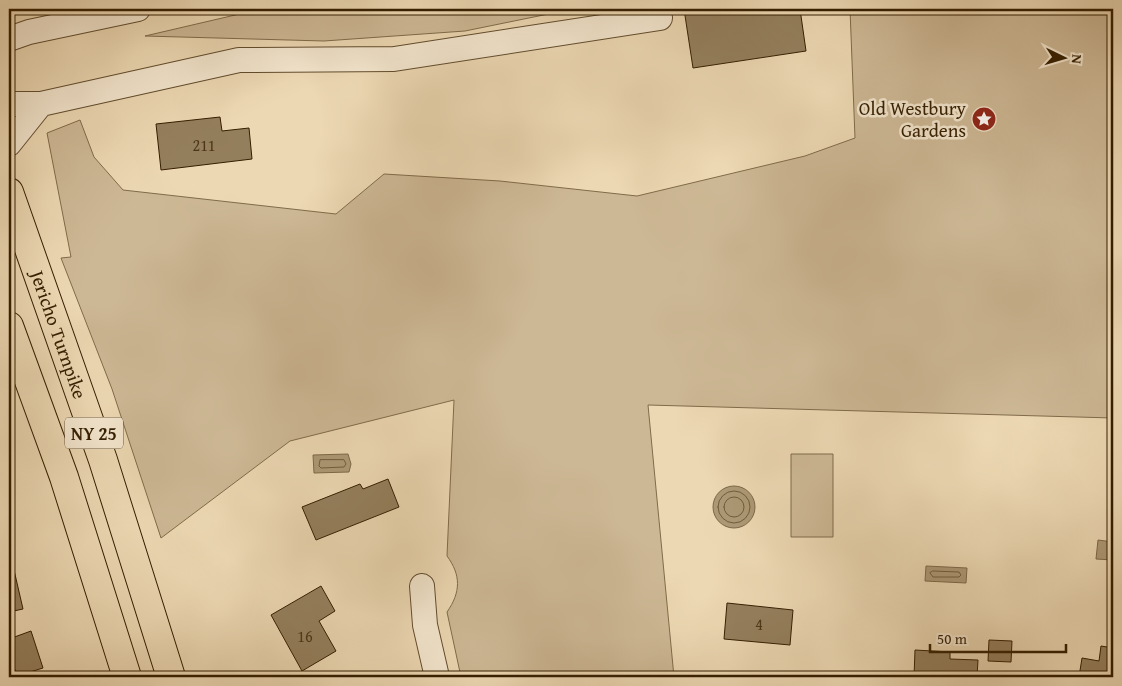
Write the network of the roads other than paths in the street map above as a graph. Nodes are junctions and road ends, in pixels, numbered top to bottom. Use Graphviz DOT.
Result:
graph roads {
  1 [pos="138,9"];
  2 [pos="660,18"];
  3 [pos="9,40"];
  4 [pos="9,104"];
  5 [pos="41,104"];
  6 [pos="9,144"];
  7 [pos="9,192"];
  8 [pos="9,326"];
  9 [pos="422,586"];
  10 [pos="127,677"];
  11 [pos="170,677"];
  12 [pos="437,677"];
  1 -- 3 [label="street"];
  2 -- 5 [label="street"];
  4 -- 5 [label="street"];
  5 -- 6 [label="street"];
  7 -- 11 [label="main road, Jericho Turnpike / NY 25"];
  8 -- 10 [label="main road, NY 25"];
  9 -- 12 [label="street"];
}
